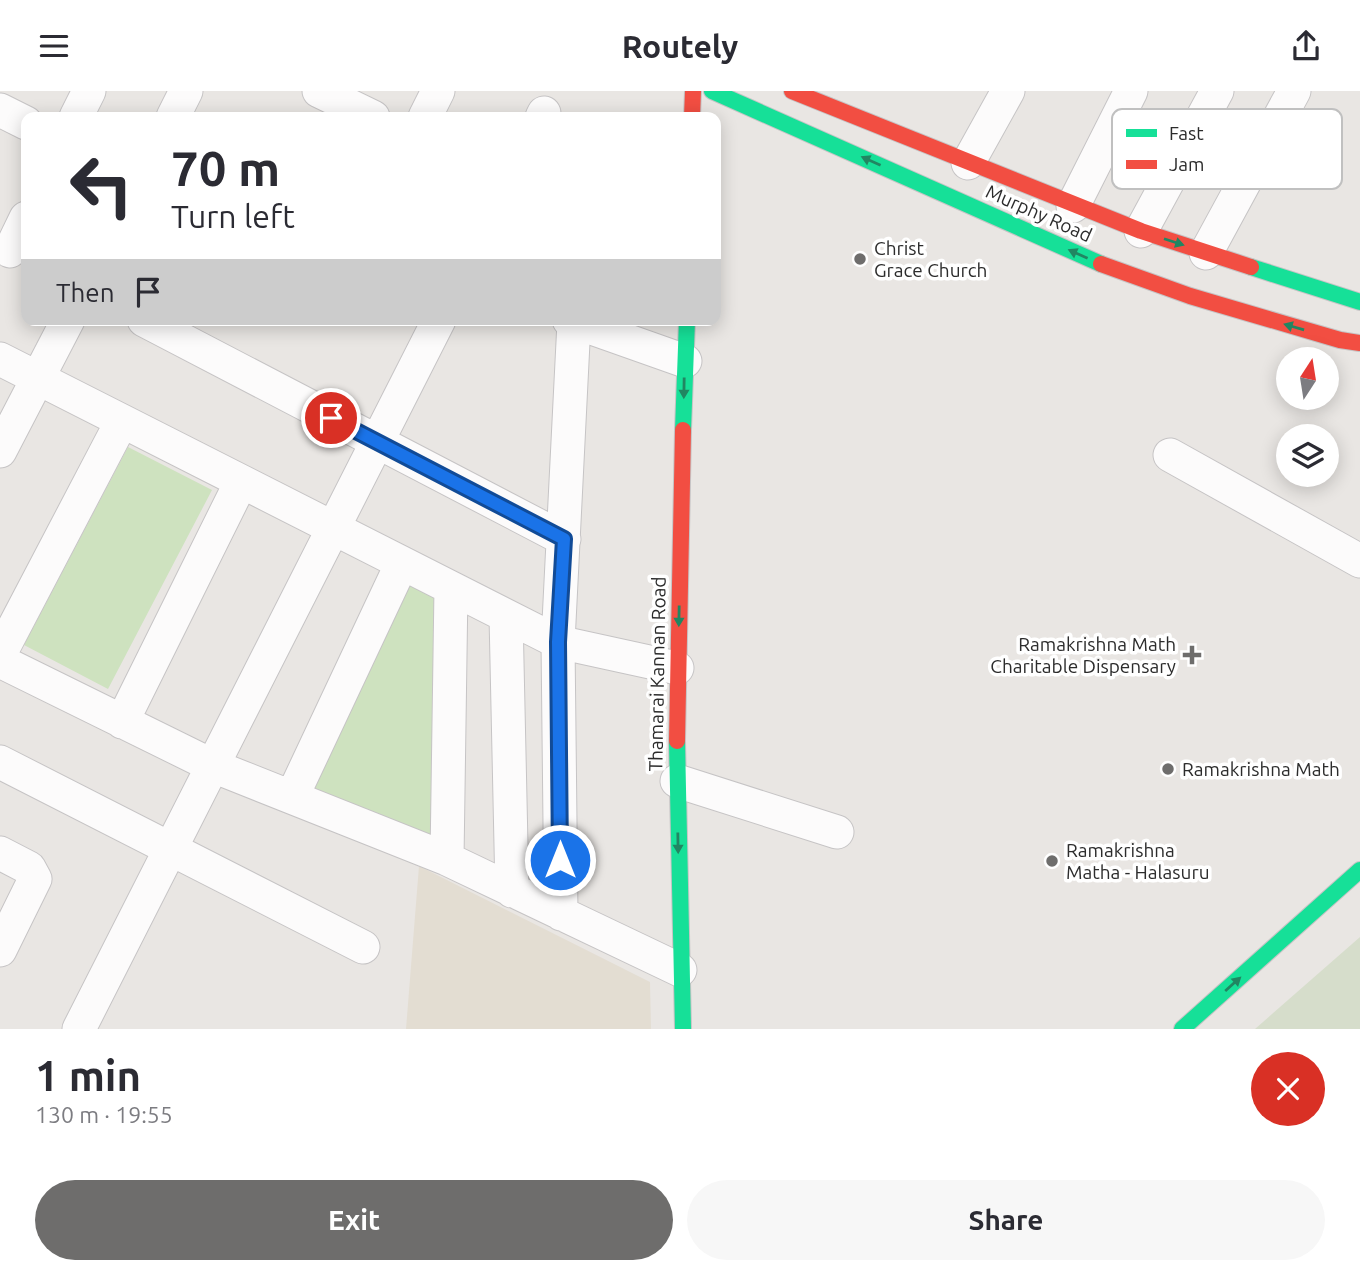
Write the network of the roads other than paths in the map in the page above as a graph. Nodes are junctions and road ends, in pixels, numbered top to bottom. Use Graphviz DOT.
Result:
graph roads {
  1 [pos="89,91"];
  2 [pos="186,91"];
  3 [pos="319,91"];
  4 [pos="438,91"];
  5 [pos="693,91"];
  6 [pos="712,91"];
  7 [pos="792,91"];
  8 [pos="1008,91"];
  9 [pos="1131,91"];
  10 [pos="1217,91"];
  11 [pos="1294,91"];
  12 [pos="1122,109"];
  13 [pos="1207,109"];
  14 [pos="1284,109"];
  15 [pos="0,110"];
  16 [pos="78,112"];
  17 [pos="176,112"];
  18 [pos="363,112"];
  19 [pos="428,112"];
  20 [pos="692,112"];
  21 [pos="21,120"];
  22 [pos="1112,129"];
  23 [pos="968,163"];
  24 [pos="1164,189"];
  25 [pos="1241,189"];
  26 [pos="1073,206"];
  27 [pos="21,230"];
  28 [pos="1141,232"];
  29 [pos="12,252"];
  30 [pos="1206,253"];
  31 [pos="1360,302"];
  32 [pos="65,326"];
  33 [pos="155,326"];
  34 [pos="436,326"];
  35 [pos="571,326"];
  36 [pos="585,326"];
  37 [pos="687,326"];
  38 [pos="1360,343"];
  39 [pos="0,359"];
  40 [pos="685,361"];
  41 [pos="37,378"];
  42 [pos="122,421"];
  43 [pos="377,442"];
  44 [pos="0,451"];
  45 [pos="1170,454"];
  46 [pos="241,482"];
  47 [pos="334,529"];
  48 [pos="564,539"];
  49 [pos="1360,561"];
  50 [pos="402,563"];
  51 [pos="451,588"];
  52 [pos="506,616"];
  53 [pos="558,642"];
  54 [pos="0,654"];
  55 [pos="0,661"];
  56 [pos="677,668"];
  57 [pos="122,722"];
  58 [pos="0,762"];
  59 [pos="213,766"];
  60 [pos="677,781"];
  61 [pos="292,797"];
  62 [pos="837,832"];
  63 [pos="171,849"];
  64 [pos="0,853"];
  65 [pos="447,859"];
  66 [pos="1360,870"];
  67 [pos="512,891"];
  68 [pos="561,914"];
  69 [pos="363,947"];
  70 [pos="0,950"];
  71 [pos="680,970"];
  72 [pos="86,1027"];
  73 [pos="683,1029"];
  74 [pos="1182,1029"];
  1 -- 16 [label="street"];
  2 -- 17 [label="street"];
  3 -- 18 [label="street"];
  4 -- 19 [label="street"];
  5 -- 20 [label="main road"];
  38 -- 6 [label="main road, Murphy Road, one-way"];
  7 -- 23 [label="main road, Murphy Road"];
  8 -- 23 [label="street"];
  9 -- 12 [label="street"];
  10 -- 13 [label="street"];
  11 -- 14 [label="street"];
  15 -- 21 [label="street"];
  22 -- 26 [label="street"];
  23 -- 26 [label="main road, Murphy Road"];
  24 -- 28 [label="street"];
  25 -- 30 [label="street"];
  26 -- 28 [label="main road, Murphy Road"];
  27 -- 29 [label="street"];
  28 -- 30 [label="main road, Murphy Road, one-way"];
  30 -- 31 [label="main road, Murphy Road"];
  32 -- 41 [label="street"];
  33 -- 43 [label="street"];
  34 -- 43 [label="street"];
  35 -- 48 [label="street"];
  36 -- 40 [label="street"];
  37 -- 40 [label="main road, Thamarai Kannan Road"];
  39 -- 41 [label="street"];
  40 -- 56 [label="main road, Thamarai Kannan Road, one-way"];
  41 -- 42 [label="street"];
  41 -- 44 [label="street"];
  42 -- 46 [label="street"];
  42 -- 54 [label="street"];
  43 -- 47 [label="street"];
  43 -- 48 [label="street"];
  45 -- 49 [label="street"];
  46 -- 47 [label="street"];
  46 -- 57 [label="street"];
  47 -- 50 [label="street"];
  47 -- 59 [label="street"];
  48 -- 53 [label="street"];
  50 -- 51 [label="street"];
  50 -- 61 [label="street"];
  51 -- 52 [label="street"];
  51 -- 65 [label="street"];
  52 -- 53 [label="street"];
  52 -- 67 [label="street"];
  53 -- 56 [label="street"];
  53 -- 68 [label="street"];
  55 -- 57 [label="street"];
  56 -- 60 [label="main road, Thamarai Kannan Road"];
  57 -- 59 [label="street"];
  58 -- 63 [label="street"];
  59 -- 61 [label="street"];
  59 -- 63 [label="street"];
  60 -- 62 [label="street"];
  60 -- 71 [label="main road, Thamarai Kannan Road, one-way"];
  61 -- 65 [label="street"];
  63 -- 69 [label="street"];
  63 -- 72 [label="street"];
  64 -- 70 [label="street"];
  65 -- 67 [label="street"];
  74 -- 66 [label="main road, one-way"];
  67 -- 68 [label="street"];
  68 -- 71 [label="street"];
  71 -- 73 [label="main road, Thamarai Kannan Road"];
}
